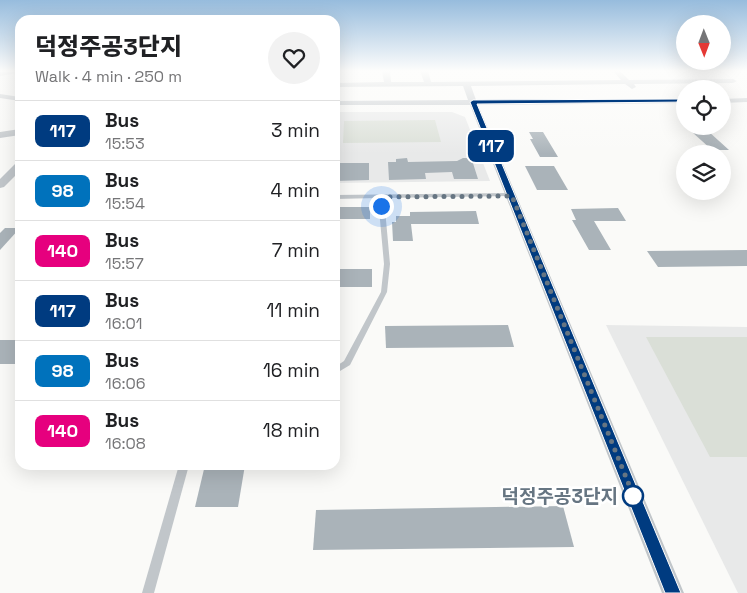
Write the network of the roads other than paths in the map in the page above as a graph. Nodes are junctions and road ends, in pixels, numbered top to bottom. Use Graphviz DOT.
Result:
graph roads {
  1 [pos="344,99"];
  2 [pos="472,99"];
  3 [pos="644,99"];
  4 [pos="747,100"];
  5 [pos="646,101"];
  6 [pos="676,101"];
  7 [pos="731,101"];
  8 [pos="473,102"];
  9 [pos="340,103"];
  10 [pos="344,103"];
  11 [pos="15,133"];
  12 [pos="0,135"];
  13 [pos="15,170"];
  14 [pos="0,185"];
  15 [pos="512,196"];
  16 [pos="340,197"];
  17 [pos="381,197"];
  18 [pos="340,368"];
  19 [pos="183,470"];
  20 [pos="148,593"];
  21 [pos="673,593"];
  1 -- 10 [label="street"];
  2 -- 8 [label="street"];
  3 -- 5 [label="street"];
  4 -- 7 [label="street"];
  5 -- 6 [label="street"];
  5 -- 8 [label="street"];
  8 -- 10 [label="street"];
  8 -- 15 [label="street"];
  9 -- 10 [label="street"];
  11 -- 12 [label="street"];
  13 -- 14 [label="street"];
  15 -- 17 [label="lane"];
  15 -- 21 [label="street"];
  16 -- 17 [label="lane"];
  17 -- 18 [label="lane"];
  19 -- 20 [label="lane"];
}
